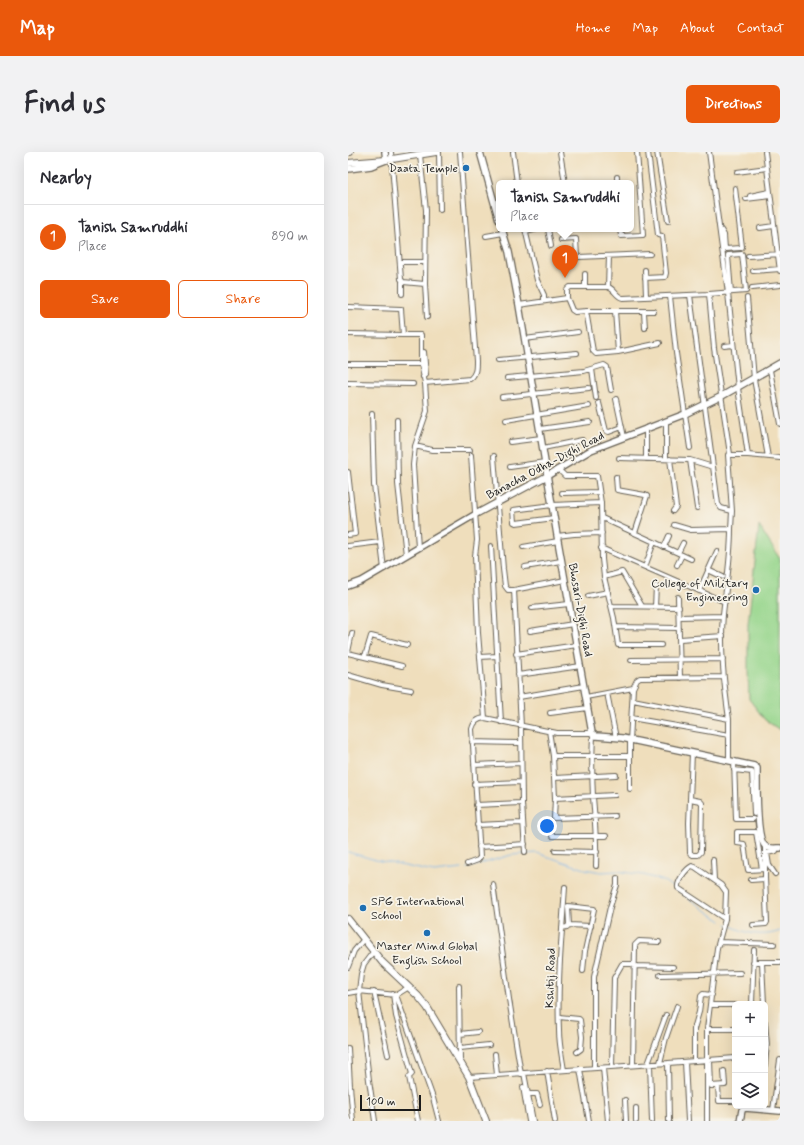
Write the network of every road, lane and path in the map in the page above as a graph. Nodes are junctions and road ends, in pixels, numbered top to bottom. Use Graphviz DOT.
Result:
graph roads {
  1 [pos="385,152"];
  2 [pos="391,152"];
  3 [pos="436,152"];
  4 [pos="440,152"];
  5 [pos="460,152"];
  6 [pos="480,152"];
  7 [pos="513,152"];
  8 [pos="560,152"];
  9 [pos="637,152"];
  10 [pos="648,152"];
  11 [pos="657,152"];
  12 [pos="709,152"];
  13 [pos="765,152"];
  14 [pos="420,154"];
  15 [pos="389,160"];
  16 [pos="348,163"];
  17 [pos="767,168"];
  18 [pos="348,169"];
  19 [pos="736,172"];
  20 [pos="616,177"];
  21 [pos="517,180"];
  22 [pos="565,180"];
  23 [pos="616,180"];
  24 [pos="735,188"];
  25 [pos="770,194"];
  26 [pos="746,198"];
  27 [pos="496,209"];
  28 [pos="440,210"];
  29 [pos="668,221"];
  30 [pos="774,226"];
  31 [pos="760,228"];
  32 [pos="720,230"];
  33 [pos="499,232"];
  34 [pos="502,232"];
  35 [pos="526,232"];
  36 [pos="549,232"];
  37 [pos="620,232"];
  38 [pos="486,236"];
  39 [pos="561,240"];
  40 [pos="551,246"];
  41 [pos="650,254"];
  42 [pos="779,254"];
  43 [pos="609,256"];
  44 [pos="748,256"];
  45 [pos="577,257"];
  46 [pos="555,258"];
  47 [pos="400,262"];
  48 [pos="425,262"];
  49 [pos="645,270"];
  50 [pos="780,270"];
  51 [pos="753,271"];
  52 [pos="585,274"];
  53 [pos="645,278"];
  54 [pos="402,282"];
  55 [pos="425,284"];
  56 [pos="780,285"];
  57 [pos="585,287"];
  58 [pos="608,287"];
  59 [pos="752,288"];
  60 [pos="729,292"];
  61 [pos="402,294"];
  62 [pos="709,294"];
  63 [pos="690,295"];
  64 [pos="646,296"];
  65 [pos="670,296"];
  66 [pos="567,298"];
  67 [pos="746,298"];
  68 [pos="544,301"];
  69 [pos="519,305"];
  70 [pos="348,307"];
  71 [pos="586,311"];
  72 [pos="615,311"];
  73 [pos="654,311"];
  74 [pos="644,312"];
  75 [pos="427,317"];
  76 [pos="645,328"];
  77 [pos="578,332"];
  78 [pos="348,334"];
  79 [pos="403,335"];
  80 [pos="525,339"];
  81 [pos="660,343"];
  82 [pos="733,345"];
  83 [pos="724,346"];
  84 [pos="424,352"];
  85 [pos="618,352"];
  86 [pos="577,353"];
  87 [pos="528,357"];
  88 [pos="498,360"];
  89 [pos="780,363"];
  90 [pos="348,364"];
  91 [pos="421,364"];
  92 [pos="592,369"];
  93 [pos="770,370"];
  94 [pos="531,376"];
  95 [pos="423,377"];
  96 [pos="507,378"];
  97 [pos="754,379"];
  98 [pos="348,383"];
  99 [pos="425,383"];
  100 [pos="413,384"];
  101 [pos="589,388"];
  102 [pos="738,388"];
  103 [pos="611,390"];
  104 [pos="534,393"];
  105 [pos="502,396"];
  106 [pos="722,396"];
  107 [pos="596,398"];
  108 [pos="616,399"];
  109 [pos="599,403"];
  110 [pos="704,404"];
  111 [pos="589,406"];
  112 [pos="372,414"];
  113 [pos="538,414"];
  114 [pos="684,414"];
  115 [pos="397,420"];
  116 [pos="506,420"];
  117 [pos="666,421"];
  118 [pos="590,422"];
  119 [pos="780,424"];
  120 [pos="622,427"];
  121 [pos="646,428"];
  122 [pos="540,429"];
  123 [pos="624,437"];
  124 [pos="541,438"];
  125 [pos="582,440"];
  126 [pos="510,442"];
  127 [pos="414,446"];
  128 [pos="543,448"];
  129 [pos="690,448"];
  130 [pos="470,450"];
  131 [pos="730,454"];
  132 [pos="748,454"];
  133 [pos="471,455"];
  134 [pos="494,456"];
  135 [pos="768,457"];
  136 [pos="619,458"];
  137 [pos="780,458"];
  138 [pos="646,459"];
  139 [pos="668,459"];
  140 [pos="690,460"];
  141 [pos="544,462"];
  142 [pos="510,467"];
  143 [pos="713,467"];
  144 [pos="558,469"];
  145 [pos="348,472"];
  146 [pos="547,476"];
  147 [pos="616,476"];
  148 [pos="599,492"];
  149 [pos="562,493"];
  150 [pos="497,503"];
  151 [pos="601,503"];
  152 [pos="552,505"];
  153 [pos="697,508"];
  154 [pos="732,510"];
  155 [pos="673,511"];
  156 [pos="476,514"];
  157 [pos="554,518"];
  158 [pos="602,518"];
  159 [pos="674,525"];
  160 [pos="731,529"];
  161 [pos="602,533"];
  162 [pos="635,533"];
  163 [pos="355,534"];
  164 [pos="348,535"];
  165 [pos="669,536"];
  166 [pos="557,539"];
  167 [pos="380,542"];
  168 [pos="654,542"];
  169 [pos="682,543"];
  170 [pos="357,545"];
  171 [pos="348,546"];
  172 [pos="490,546"];
  173 [pos="664,546"];
  174 [pos="524,547"];
  175 [pos="418,548"];
  176 [pos="601,548"];
  177 [pos="717,551"];
  178 [pos="680,554"];
  179 [pos="406,555"];
  180 [pos="691,559"];
  181 [pos="561,561"];
  182 [pos="677,565"];
  183 [pos="524,566"];
  184 [pos="645,567"];
  185 [pos="384,569"];
  186 [pos="708,570"];
  187 [pos="604,577"];
  188 [pos="723,577"];
  189 [pos="565,580"];
  190 [pos="348,586"];
  191 [pos="656,586"];
  192 [pos="514,590"];
  193 [pos="699,591"];
  194 [pos="608,592"];
  195 [pos="588,596"];
  196 [pos="678,597"];
  197 [pos="725,602"];
  198 [pos="569,604"];
  199 [pos="612,606"];
  200 [pos="642,606"];
  201 [pos="655,606"];
  202 [pos="679,607"];
  203 [pos="532,608"];
  204 [pos="723,616"];
  205 [pos="679,617"];
  206 [pos="573,624"];
  207 [pos="616,627"];
  208 [pos="679,628"];
  209 [pos="530,631"];
  210 [pos="352,633"];
  211 [pos="723,636"];
  212 [pos="680,639"];
  213 [pos="407,645"];
  214 [pos="577,645"];
  215 [pos="661,645"];
  216 [pos="348,652"];
  217 [pos="516,654"];
  218 [pos="366,656"];
  219 [pos="497,656"];
  220 [pos="480,657"];
  221 [pos="679,659"];
  222 [pos="631,660"];
  223 [pos="723,660"];
  224 [pos="402,666"];
  225 [pos="580,666"];
  226 [pos="348,675"];
  227 [pos="518,675"];
  228 [pos="723,677"];
  229 [pos="680,678"];
  230 [pos="584,686"];
  231 [pos="633,688"];
  232 [pos="411,690"];
  233 [pos="607,693"];
  234 [pos="519,697"];
  235 [pos="586,697"];
  236 [pos="633,700"];
  237 [pos="588,708"];
  238 [pos="550,714"];
  239 [pos="485,718"];
  240 [pos="631,718"];
  241 [pos="729,719"];
  242 [pos="501,722"];
  243 [pos="521,726"];
  244 [pos="549,731"];
  245 [pos="592,734"];
  246 [pos="729,736"];
  247 [pos="616,738"];
  248 [pos="630,741"];
  249 [pos="472,742"];
  250 [pos="520,743"];
  251 [pos="692,753"];
  252 [pos="592,755"];
  253 [pos="553,756"];
  254 [pos="630,756"];
  255 [pos="731,761"];
  256 [pos="521,763"];
  257 [pos="474,765"];
  258 [pos="734,770"];
  259 [pos="616,774"];
  260 [pos="593,776"];
  261 [pos="554,778"];
  262 [pos="521,782"];
  263 [pos="474,784"];
  264 [pos="630,789"];
  265 [pos="615,795"];
  266 [pos="593,797"];
  267 [pos="555,798"];
  268 [pos="690,799"];
  269 [pos="522,803"];
  270 [pos="476,805"];
  271 [pos="596,816"];
  272 [pos="615,816"];
  273 [pos="523,823"];
  274 [pos="477,825"];
  275 [pos="552,836"];
  276 [pos="596,836"];
  277 [pos="606,836"];
  278 [pos="525,844"];
  279 [pos="479,847"];
  280 [pos="765,847"];
  281 [pos="778,848"];
  282 [pos="555,850"];
  283 [pos="525,852"];
  284 [pos="597,852"];
  285 [pos="713,860"];
  286 [pos="467,864"];
  287 [pos="596,866"];
  288 [pos="764,869"];
  289 [pos="775,874"];
  290 [pos="617,878"];
  291 [pos="765,879"];
  292 [pos="714,880"];
  293 [pos="751,880"];
  294 [pos="493,884"];
  295 [pos="565,887"];
  296 [pos="348,919"];
  297 [pos="725,919"];
  298 [pos="569,925"];
  299 [pos="753,925"];
  300 [pos="591,926"];
  301 [pos="562,928"];
  302 [pos="364,939"];
  303 [pos="658,942"];
  304 [pos="719,942"];
  305 [pos="774,944"];
  306 [pos="754,950"];
  307 [pos="373,952"];
  308 [pos="753,962"];
  309 [pos="762,962"];
  310 [pos="780,962"];
  311 [pos="634,965"];
  312 [pos="348,967"];
  313 [pos="673,967"];
  314 [pos="583,971"];
  315 [pos="715,973"];
  316 [pos="740,973"];
  317 [pos="660,975"];
  318 [pos="459,986"];
  319 [pos="409,987"];
  320 [pos="359,991"];
  321 [pos="374,992"];
  322 [pos="348,993"];
  323 [pos="395,995"];
  324 [pos="712,995"];
  325 [pos="752,1001"];
  326 [pos="764,1001"];
  327 [pos="710,1005"];
  328 [pos="732,1005"];
  329 [pos="677,1006"];
  330 [pos="666,1015"];
  331 [pos="559,1018"];
  332 [pos="732,1028"];
  333 [pos="707,1029"];
  334 [pos="478,1032"];
  335 [pos="460,1034"];
  336 [pos="488,1045"];
  337 [pos="348,1048"];
  338 [pos="460,1048"];
  339 [pos="577,1052"];
  340 [pos="495,1054"];
  341 [pos="388,1055"];
  342 [pos="348,1056"];
  343 [pos="732,1058"];
  344 [pos="709,1060"];
  345 [pos="780,1060"];
  346 [pos="460,1061"];
  347 [pos="694,1061"];
  348 [pos="685,1062"];
  349 [pos="660,1063"];
  350 [pos="668,1063"];
  351 [pos="649,1064"];
  352 [pos="633,1066"];
  353 [pos="612,1067"];
  354 [pos="594,1068"];
  355 [pos="603,1068"];
  356 [pos="580,1069"];
  357 [pos="564,1070"];
  358 [pos="547,1071"];
  359 [pos="724,1071"];
  360 [pos="349,1072"];
  361 [pos="523,1073"];
  362 [pos="498,1075"];
  363 [pos="469,1077"];
  364 [pos="349,1086"];
  365 [pos="718,1086"];
  366 [pos="523,1087"];
  367 [pos="528,1094"];
  368 [pos="625,1100"];
  369 [pos="732,1101"];
  370 [pos="540,1105"];
  371 [pos="636,1108"];
  372 [pos="744,1109"];
  373 [pos="768,1109"];
  374 [pos="773,1110"];
  375 [pos="780,1111"];
  376 [pos="353,1121"];
  377 [pos="375,1121"];
  378 [pos="418,1121"];
  379 [pos="439,1121"];
  380 [pos="486,1121"];
  381 [pos="529,1121"];
  382 [pos="533,1121"];
  383 [pos="555,1121"];
  384 [pos="588,1121"];
  385 [pos="608,1121"];
  386 [pos="626,1121"];
  387 [pos="636,1121"];
  388 [pos="652,1121"];
  389 [pos="669,1121"];
  390 [pos="688,1121"];
  391 [pos="706,1121"];
  392 [pos="740,1121"];
  1 -- 15 [label="street"];
  2 -- 15 [label="street"];
  3 -- 14 [label="main road"];
  4 -- 28 [label="street"];
  5 -- 99 [label="street"];
  6 -- 27 [label="street"];
  7 -- 21 [label="street"];
  8 -- 22 [label="street"];
  9 -- 37 [label="street"];
  10 -- 53 [label="street"];
  11 -- 29 [label="street"];
  12 -- 32 [label="street"];
  13 -- 17 [label="street"];
  14 -- 15 [label="main road"];
  14 -- 48 [label="street"];
  15 -- 16 [label="main road"];
  15 -- 18 [label="street"];
  15 -- 47 [label="street"];
  17 -- 19 [label="street"];
  17 -- 25 [label="street"];
  20 -- 23 [label="street"];
  24 -- 32 [label="street"];
  25 -- 26 [label="street"];
  25 -- 30 [label="street"];
  30 -- 31 [label="street"];
  30 -- 42 [label="street"];
  32 -- 60 [label="street"];
  33 -- 38 [label="street"];
  34 -- 69 [label="street, Bhosari-Dighi Road"];
  35 -- 68 [label="street"];
  36 -- 40 [label="street"];
  39 -- 45 [label="street"];
  41 -- 43 [label="street"];
  42 -- 44 [label="street"];
  42 -- 50 [label="street"];
  43 -- 45 [label="street"];
  43 -- 58 [label="street"];
  45 -- 46 [label="street"];
  47 -- 48 [label="street"];
  47 -- 54 [label="street"];
  48 -- 55 [label="street"];
  49 -- 53 [label="street"];
  50 -- 51 [label="street"];
  52 -- 57 [label="street"];
  53 -- 64 [label="street"];
  54 -- 55 [label="street"];
  54 -- 61 [label="street"];
  55 -- 75 [label="street"];
  56 -- 59 [label="street"];
  57 -- 58 [label="street"];
  57 -- 66 [label="street"];
  58 -- 64 [label="street"];
  60 -- 60 [label="street"];
  60 -- 62 [label="street"];
  60 -- 82 [label="street"];
  62 -- 63 [label="street"];
  62 -- 106 [label="street"];
  63 -- 65 [label="street"];
  63 -- 110 [label="street"];
  64 -- 65 [label="street"];
  65 -- 114 [label="street"];
  66 -- 68 [label="street"];
  66 -- 71 [label="street"];
  67 -- 97 [label="street"];
  68 -- 69 [label="street"];
  69 -- 80 [label="street, Bhosari-Dighi Road"];
  70 -- 79 [label="street"];
  71 -- 72 [label="street"];
  71 -- 85 [label="street"];
  72 -- 74 [label="street"];
  72 -- 85 [label="street"];
  73 -- 74 [label="street"];
  74 -- 76 [label="street"];
  77 -- 80 [label="street"];
  78 -- 79 [label="street"];
  79 -- 91 [label="street"];
  80 -- 87 [label="street, Bhosari-Dighi Road"];
  81 -- 85 [label="street"];
  82 -- 83 [label="street"];
  82 -- 102 [label="street"];
  84 -- 95 [label="street"];
  86 -- 87 [label="street"];
  87 -- 88 [label="street"];
  87 -- 94 [label="street, Bhosari-Dighi Road"];
  89 -- 93 [label="street, Banacha Odha-Dighi Road"];
  90 -- 91 [label="street"];
  91 -- 95 [label="street"];
  92 -- 94 [label="street"];
  92 -- 103 [label="street"];
  92 -- 107 [label="street"];
  93 -- 97 [label="street, Banacha Odha-Dighi Road"];
  93 -- 119 [label="street"];
  94 -- 96 [label="street"];
  94 -- 104 [label="street, Bhosari-Dighi Road"];
  95 -- 99 [label="street"];
  97 -- 102 [label="street, Banacha Odha-Dighi Road"];
  97 -- 135 [label="street"];
  98 -- 100 [label="street"];
  99 -- 127 [label="street"];
  101 -- 104 [label="street"];
  102 -- 106 [label="street, Banacha Odha-Dighi Road"];
  102 -- 132 [label="street"];
  104 -- 105 [label="street"];
  104 -- 113 [label="street, Bhosari-Dighi Road"];
  106 -- 110 [label="street, Banacha Odha-Dighi Road"];
  106 -- 131 [label="street"];
  108 -- 120 [label="street"];
  109 -- 120 [label="street"];
  110 -- 114 [label="street, Banacha Odha-Dighi Road"];
  110 -- 143 [label="street"];
  111 -- 113 [label="street"];
  112 -- 167 [label="street"];
  113 -- 116 [label="street"];
  113 -- 122 [label="street, Bhosari-Dighi Road"];
  114 -- 117 [label="street, Banacha Odha-Dighi Road"];
  114 -- 129 [label="street"];
  115 -- 179 [label="street"];
  117 -- 121 [label="street, Banacha Odha-Dighi Road"];
  117 -- 139 [label="street"];
  118 -- 122 [label="street"];
  120 -- 123 [label="street"];
  121 -- 123 [label="street, Banacha Odha-Dighi Road"];
  121 -- 138 [label="street"];
  122 -- 124 [label="street, Bhosari-Dighi Road"];
  123 -- 144 [label="street, Banacha Odha-Dighi Road"];
  124 -- 126 [label="street"];
  124 -- 128 [label="street, Bhosari-Dighi Road"];
  125 -- 128 [label="street"];
  127 -- 130 [label="street"];
  127 -- 175 [label="street"];
  128 -- 141 [label="street, Bhosari-Dighi Road"];
  131 -- 132 [label="street"];
  131 -- 154 [label="street"];
  132 -- 135 [label="street"];
  133 -- 156 [label="street"];
  134 -- 150 [label="street"];
  135 -- 137 [label="street"];
  136 -- 138 [label="street"];
  138 -- 139 [label="street"];
  139 -- 140 [label="street"];
  139 -- 155 [label="street"];
  140 -- 143 [label="street"];
  140 -- 153 [label="street"];
  141 -- 142 [label="street"];
  141 -- 146 [label="street, Bhosari-Dighi Road"];
  143 -- 154 [label="street"];
  144 -- 146 [label="street, Banacha Odha-Dighi Road"];
  144 -- 148 [label="street"];
  145 -- 163 [label="street"];
  146 -- 150 [label="street, Banacha Odha-Dighi Road"];
  146 -- 152 [label="street, Bhosari-Dighi Road"];
  147 -- 162 [label="street"];
  148 -- 149 [label="street"];
  148 -- 151 [label="street"];
  150 -- 156 [label="street, Banacha Odha-Dighi Road"];
  150 -- 192 [label="street"];
  151 -- 152 [label="street"];
  151 -- 158 [label="street"];
  152 -- 157 [label="street, Bhosari-Dighi Road"];
  152 -- 157 [label="street"];
  154 -- 160 [label="street"];
  156 -- 175 [label="street, Banacha Odha-Dighi Road"];
  156 -- 220 [label="street"];
  157 -- 166 [label="street, Bhosari-Dighi Road"];
  158 -- 161 [label="street"];
  158 -- 162 [label="street"];
  159 -- 160 [label="street"];
  160 -- 197 [label="street"];
  161 -- 166 [label="street"];
  161 -- 176 [label="street"];
  162 -- 168 [label="street"];
  163 -- 164 [label="street"];
  163 -- 170 [label="street"];
  165 -- 173 [label="street"];
  166 -- 174 [label="street"];
  166 -- 181 [label="street, Bhosari-Dighi Road"];
  167 -- 170 [label="street"];
  167 -- 185 [label="street"];
  168 -- 173 [label="street"];
  168 -- 184 [label="street"];
  169 -- 178 [label="street"];
  170 -- 171 [label="street"];
  172 -- 219 [label="street"];
  173 -- 178 [label="street"];
  175 -- 179 [label="street, Banacha Odha-Dighi Road"];
  176 -- 184 [label="street"];
  176 -- 187 [label="street"];
  177 -- 186 [label="street"];
  178 -- 180 [label="street"];
  178 -- 182 [label="street"];
  179 -- 185 [label="street, Banacha Odha-Dighi Road"];
  181 -- 183 [label="street"];
  181 -- 189 [label="street, Bhosari-Dighi Road"];
  184 -- 193 [label="street"];
  185 -- 190 [label="street, Banacha Odha-Dighi Road"];
  186 -- 188 [label="street"];
  186 -- 193 [label="street"];
  187 -- 194 [label="street"];
  187 -- 200 [label="street"];
  189 -- 192 [label="street"];
  189 -- 198 [label="street, Bhosari-Dighi Road"];
  191 -- 201 [label="street"];
  192 -- 217 [label="street"];
  193 -- 197 [label="street"];
  194 -- 195 [label="street"];
  194 -- 199 [label="street"];
  196 -- 202 [label="street"];
  197 -- 204 [label="street"];
  198 -- 203 [label="street"];
  198 -- 206 [label="street, Bhosari-Dighi Road"];
  199 -- 200 [label="street"];
  199 -- 207 [label="street"];
  200 -- 201 [label="street"];
  201 -- 202 [label="street"];
  202 -- 205 [label="street"];
  204 -- 205 [label="street"];
  204 -- 211 [label="street"];
  205 -- 208 [label="street"];
  206 -- 209 [label="street"];
  206 -- 214 [label="street, Bhosari-Dighi Road"];
  207 -- 208 [label="street"];
  207 -- 215 [label="street"];
  208 -- 212 [label="street"];
  210 -- 216 [label="street"];
  211 -- 212 [label="street"];
  211 -- 223 [label="street"];
  212 -- 221 [label="street"];
  213 -- 218 [label="street"];
  214 -- 217 [label="street"];
  214 -- 225 [label="street, Bhosari-Dighi Road"];
  216 -- 218 [label="street"];
  217 -- 227 [label="street"];
  218 -- 224 [label="street"];
  219 -- 220 [label="street"];
  219 -- 242 [label="street"];
  220 -- 239 [label="street"];
  221 -- 222 [label="street"];
  221 -- 223 [label="street"];
  221 -- 229 [label="street"];
  223 -- 228 [label="street"];
  225 -- 227 [label="street"];
  225 -- 230 [label="street, Bhosari-Dighi Road"];
  226 -- 232 [label="street"];
  227 -- 234 [label="street"];
  228 -- 229 [label="street"];
  228 -- 241 [label="street"];
  229 -- 231 [label="street"];
  230 -- 234 [label="street"];
  230 -- 235 [label="street, Bhosari-Dighi Road"];
  231 -- 233 [label="street"];
  231 -- 236 [label="street"];
  233 -- 235 [label="street"];
  233 -- 247 [label="street"];
  234 -- 243 [label="street"];
  235 -- 237 [label="street, Bhosari-Dighi Road"];
  236 -- 240 [label="street"];
  236 -- 241 [label="street"];
  237 -- 238 [label="street"];
  237 -- 245 [label="street, Bhosari-Dighi Road"];
  239 -- 242 [label="street"];
  239 -- 249 [label="street"];
  240 -- 246 [label="street"];
  240 -- 248 [label="street"];
  241 -- 246 [label="street"];
  242 -- 243 [label="street"];
  243 -- 244 [label="street"];
  243 -- 250 [label="street"];
  244 -- 245 [label="street"];
  244 -- 253 [label="street"];
  245 -- 247 [label="street"];
  245 -- 252 [label="street"];
  246 -- 255 [label="street"];
  247 -- 248 [label="street"];
  248 -- 251 [label="street"];
  248 -- 254 [label="street"];
  249 -- 250 [label="street"];
  249 -- 257 [label="street"];
  250 -- 256 [label="street"];
  251 -- 255 [label="street"];
  251 -- 268 [label="street"];
  252 -- 253 [label="street"];
  252 -- 254 [label="street"];
  252 -- 260 [label="street"];
  253 -- 261 [label="street"];
  254 -- 264 [label="street"];
  255 -- 258 [label="street"];
  255 -- 280 [label="street"];
  256 -- 257 [label="street"];
  256 -- 262 [label="street"];
  257 -- 263 [label="street"];
  258 -- 258 [label="street"];
  259 -- 260 [label="street"];
  260 -- 261 [label="street"];
  260 -- 266 [label="street"];
  261 -- 267 [label="street"];
  262 -- 263 [label="street"];
  262 -- 269 [label="street"];
  263 -- 270 [label="street"];
  265 -- 266 [label="street"];
  266 -- 267 [label="street"];
  266 -- 271 [label="street"];
  267 -- 271 [label="street"];
  268 -- 268 [label="street"];
  269 -- 270 [label="street"];
  269 -- 273 [label="street"];
  270 -- 274 [label="street"];
  271 -- 272 [label="street"];
  271 -- 276 [label="street"];
  273 -- 274 [label="street"];
  273 -- 278 [label="street"];
  274 -- 279 [label="street"];
  275 -- 276 [label="street"];
  276 -- 277 [label="street"];
  276 -- 284 [label="street"];
  278 -- 279 [label="street"];
  278 -- 283 [label="street"];
  279 -- 286 [label="street"];
  280 -- 281 [label="street"];
  280 -- 288 [label="street"];
  281 -- 289 [label="street"];
  282 -- 284 [label="street"];
  284 -- 287 [label="street"];
  285 -- 292 [label="street"];
  288 -- 288 [label="street"];
  288 -- 291 [label="street"];
  290 -- 354 [label="street"];
  291 -- 293 [label="street"];
  291 -- 299 [label="street"];
  292 -- 297 [label="street"];
  292 -- 297 [label="street"];
  294 -- 361 [label="street"];
  295 -- 301 [label="street, Kshitij Road"];
  296 -- 302 [label="main road"];
  297 -- 304 [label="street"];
  298 -- 300 [label="street"];
  298 -- 300 [label="street"];
  298 -- 301 [label="street"];
  300 -- 314 [label="street"];
  301 -- 331 [label="street, Kshitij Road"];
  302 -- 307 [label="main road"];
  302 -- 312 [label="street"];
  303 -- 311 [label="street"];
  304 -- 305 [label="street"];
  304 -- 315 [label="street"];
  306 -- 308 [label="street"];
  307 -- 319 [label="main road"];
  307 -- 320 [label="street"];
  308 -- 309 [label="street"];
  308 -- 325 [label="street"];
  309 -- 310 [label="street"];
  309 -- 326 [label="street"];
  311 -- 313 [label="street"];
  311 -- 352 [label="street"];
  311 -- 353 [label="street"];
  315 -- 316 [label="street"];
  315 -- 317 [label="street"];
  315 -- 324 [label="street"];
  318 -- 335 [label="street"];
  319 -- 323 [label="street"];
  319 -- 346 [label="main road"];
  320 -- 321 [label="street"];
  320 -- 322 [label="street"];
  320 -- 377 [label="street"];
  321 -- 323 [label="street"];
  321 -- 341 [label="street"];
  323 -- 378 [label="street"];
  323 -- 379 [label="street"];
  324 -- 327 [label="street"];
  324 -- 347 [label="street"];
  327 -- 328 [label="street"];
  327 -- 333 [label="street"];
  329 -- 349 [label="street"];
  330 -- 351 [label="street"];
  331 -- 339 [label="street"];
  331 -- 357 [label="street, Kshitij Road"];
  332 -- 333 [label="street"];
  333 -- 344 [label="street"];
  334 -- 335 [label="street"];
  335 -- 338 [label="street"];
  336 -- 338 [label="street"];
  337 -- 342 [label="street"];
  338 -- 346 [label="street"];
  340 -- 362 [label="street"];
  342 -- 360 [label="street"];
  343 -- 344 [label="street"];
  344 -- 347 [label="street"];
  344 -- 365 [label="street"];
  344 -- 391 [label="street"];
  345 -- 374 [label="street"];
  346 -- 363 [label="main road"];
  347 -- 348 [label="street"];
  348 -- 350 [label="street"];
  348 -- 390 [label="street"];
  349 -- 350 [label="street"];
  349 -- 351 [label="street"];
  350 -- 389 [label="street"];
  351 -- 352 [label="street"];
  351 -- 388 [label="street"];
  352 -- 353 [label="street"];
  353 -- 355 [label="street"];
  354 -- 355 [label="street"];
  354 -- 356 [label="street"];
  355 -- 385 [label="street"];
  356 -- 357 [label="street"];
  356 -- 384 [label="street"];
  357 -- 358 [label="street"];
  358 -- 361 [label="street"];
  358 -- 383 [label="street"];
  359 -- 365 [label="street"];
  360 -- 364 [label="street"];
  361 -- 362 [label="street"];
  361 -- 367 [label="street"];
  362 -- 363 [label="street"];
  363 -- 380 [label="main road"];
  364 -- 376 [label="street"];
  365 -- 369 [label="street"];
  366 -- 381 [label="street"];
  367 -- 370 [label="street"];
  367 -- 382 [label="street"];
  368 -- 386 [label="street"];
  371 -- 387 [label="street"];
  372 -- 392 [label="street"];
  373 -- 374 [label="street"];
  374 -- 375 [label="street"];
}
